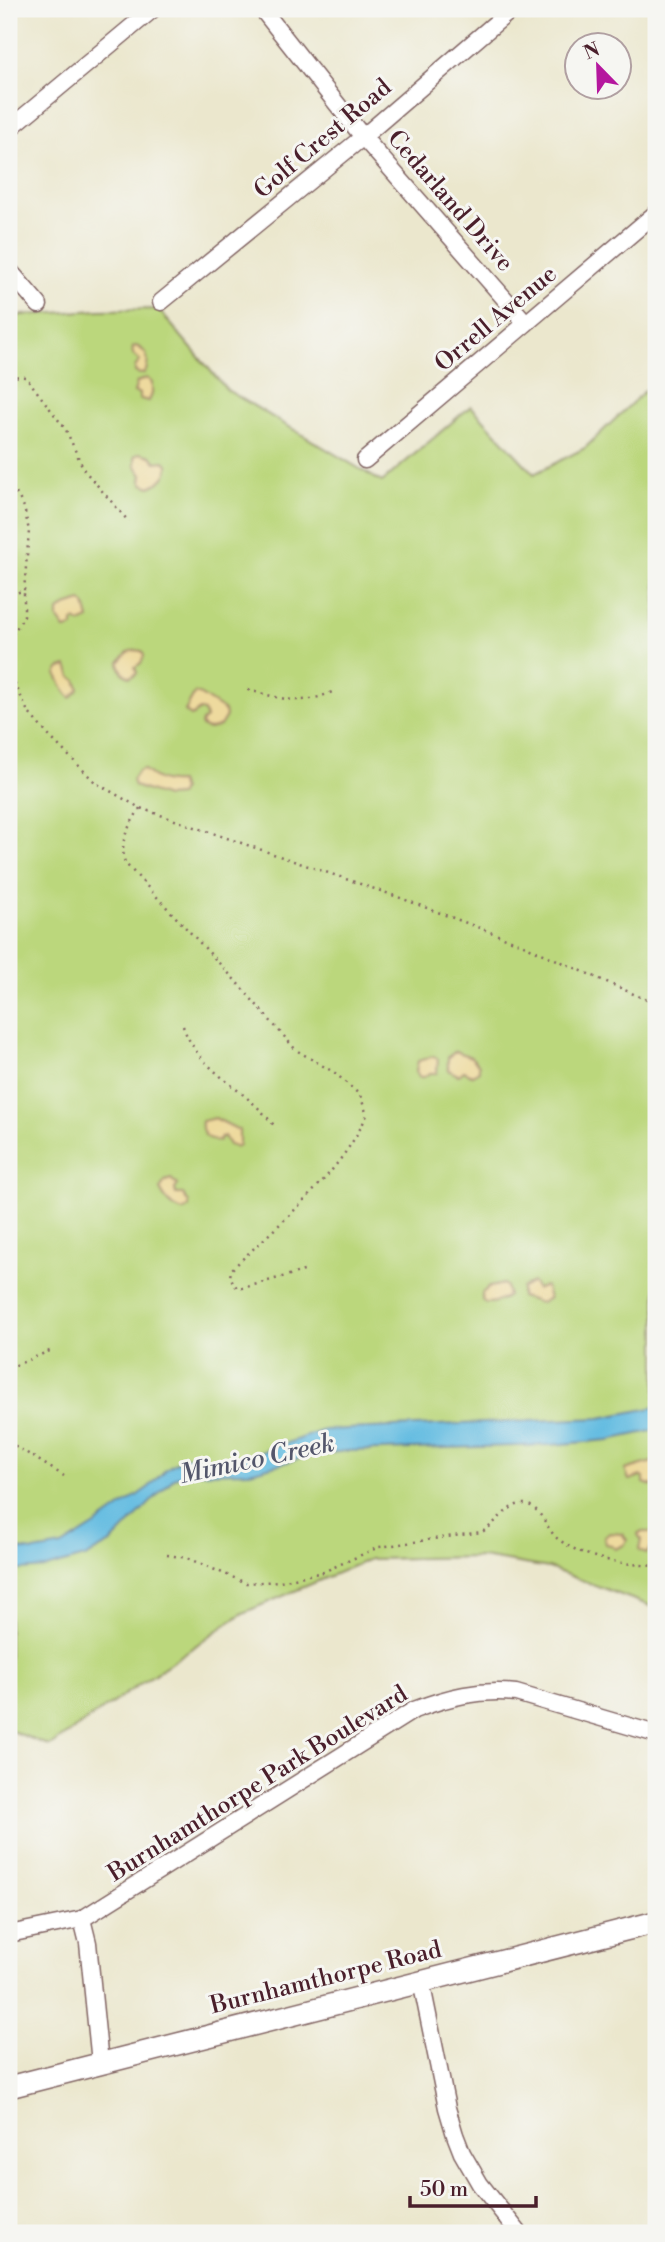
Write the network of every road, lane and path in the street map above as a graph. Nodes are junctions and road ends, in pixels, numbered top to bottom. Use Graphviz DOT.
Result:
graph roads {
  1 [pos="153,9"];
  2 [pos="262,9"];
  3 [pos="512,9"];
  4 [pos="9,129"];
  5 [pos="363,137"];
  6 [pos="656,213"];
  7 [pos="9,270"];
  8 [pos="161,302"];
  9 [pos="39,305"];
  10 [pos="526,323"];
  11 [pos="9,376"];
  12 [pos="365,460"];
  13 [pos="9,481"];
  14 [pos="129,522"];
  15 [pos="24,592"];
  16 [pos="9,594"];
  17 [pos="9,640"];
  18 [pos="9,670"];
  19 [pos="248,690"];
  20 [pos="332,692"];
  21 [pos="140,808"];
  22 [pos="656,1004"];
  23 [pos="184,1026"];
  24 [pos="275,1126"];
  25 [pos="307,1270"];
  26 [pos="52,1350"];
  27 [pos="9,1368"];
  28 [pos="9,1442"];
  29 [pos="64,1476"];
  30 [pos="167,1555"];
  31 [pos="656,1566"];
  32 [pos="656,1734"];
  33 [pos="82,1919"];
  34 [pos="656,1922"];
  35 [pos="9,1934"];
  36 [pos="421,1981"];
  37 [pos="100,2063"];
  38 [pos="9,2087"];
  39 [pos="519,2233"];
  1 -- 4 [label="street"];
  2 -- 5 [label="street, Cedarland Drive"];
  3 -- 5 [label="street, Golf Crest Road"];
  5 -- 8 [label="street, Golf Crest Road"];
  5 -- 10 [label="street, Cedarland Drive"];
  6 -- 10 [label="street, Orrell Avenue"];
  7 -- 9 [label="street"];
  10 -- 12 [label="street, Orrell Avenue"];
  11 -- 14 [label="path"];
  13 -- 15 [label="path"];
  15 -- 16 [label="path"];
  15 -- 17 [label="path"];
  18 -- 21 [label="path"];
  19 -- 20 [label="path"];
  21 -- 22 [label="path"];
  21 -- 25 [label="path"];
  23 -- 24 [label="path"];
  26 -- 27 [label="path"];
  28 -- 29 [label="path"];
  30 -- 31 [label="path"];
  32 -- 33 [label="street, Burnhamthorpe Park Boulevard"];
  33 -- 35 [label="street, Burnhamthorpe Park Boulevard"];
  33 -- 37 [label="street"];
  34 -- 36 [label="main road, Burnhamthorpe Road"];
  36 -- 37 [label="main road, Burnhamthorpe Road"];
  36 -- 39 [label="street"];
  37 -- 38 [label="main road, Burnhamthorpe Road"];
}
